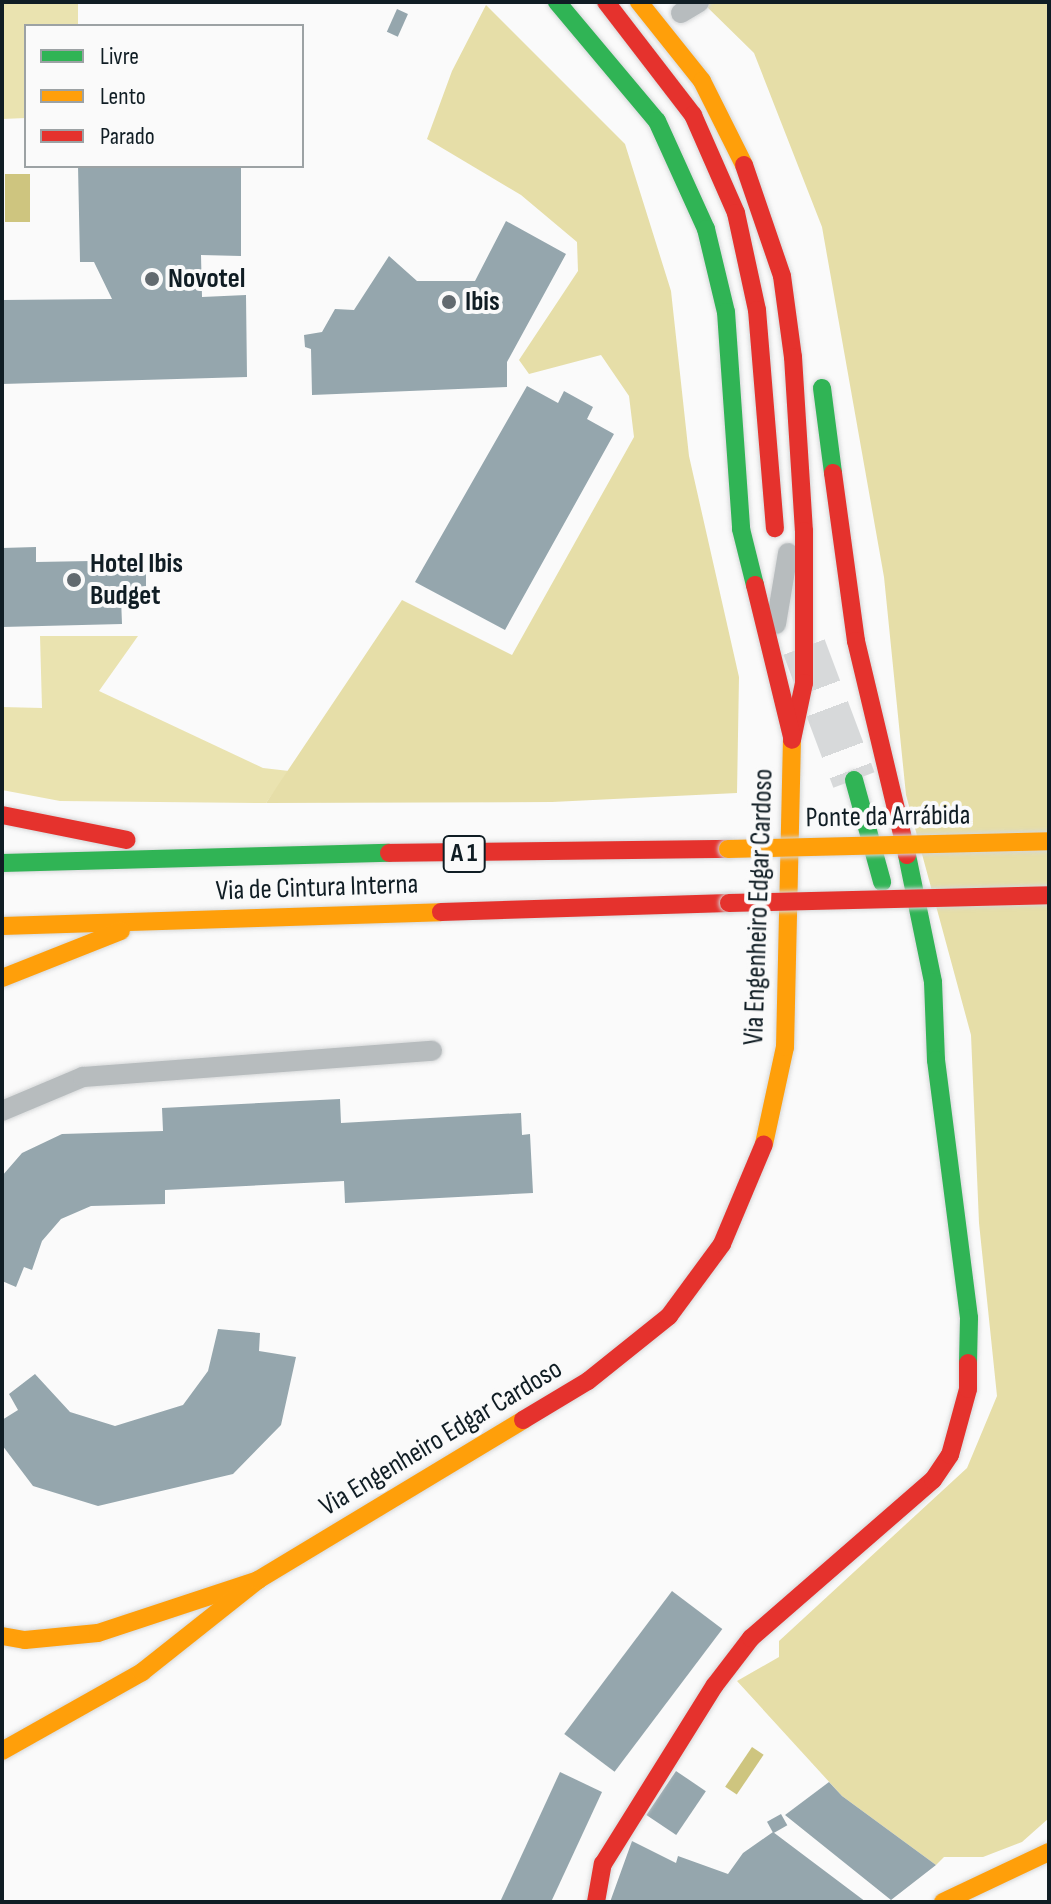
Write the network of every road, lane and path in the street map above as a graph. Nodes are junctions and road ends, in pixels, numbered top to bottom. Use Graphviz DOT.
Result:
graph roads {
  1 [pos="557,2"];
  2 [pos="606,2"];
  3 [pos="639,2"];
  4 [pos="819,365"];
  5 [pos="775,528"];
  6 [pos="804,531"];
  7 [pos="768,657"];
  8 [pos="792,737"];
  9 [pos="854,780"];
  10 [pos="2,815"];
  11 [pos="1049,841"];
  12 [pos="728,849"];
  13 [pos="200,855"];
  14 [pos="2,863"];
  15 [pos="1049,895"];
  16 [pos="138,924"];
  17 [pos="2,926"];
  18 [pos="892,926"];
  19 [pos="2,978"];
  20 [pos="912,1001"];
  21 [pos="432,1051"];
  22 [pos="936,1060"];
  23 [pos="2,1111"];
  24 [pos="258,1580"];
  25 [pos="2,1636"];
  26 [pos="2,1751"];
  27 [pos="1049,1852"];
  28 [pos="596,1902"];
  29 [pos="943,1902"];
  1 -- 7 [label="main road"];
  2 -- 5 [label="main road"];
  3 -- 6 [label="main road, Via Engenheiro Edgar Cardoso"];
  4 -- 22 [label="main road"];
  6 -- 7 [label="lane"];
  6 -- 8 [label="main road, Via Engenheiro Edgar Cardoso"];
  7 -- 8 [label="main road"];
  8 -- 24 [label="main road, Via Engenheiro Edgar Cardoso"];
  9 -- 18 [label="main road"];
  10 -- 13 [label="main road"];
  11 -- 12 [label="main road, Ponte da Arrábida / A 1, bridge"];
  12 -- 13 [label="main road, Via de Cintura Interna / A 1"];
  13 -- 14 [label="main road, Via de Cintura Interna / A 1"];
  15 -- 16 [label="main road, Via de Cintura Interna / A 1, bridge"];
  16 -- 17 [label="main road, Via de Cintura Interna / A 1"];
  16 -- 19 [label="main road"];
  20 -- 22 [label="main road"];
  21 -- 23 [label="lane"];
  22 -- 28 [label="main road"];
  24 -- 25 [label="main road"];
  24 -- 26 [label="main road, Via Engenheiro Edgar Cardoso"];
  27 -- 29 [label="main road"];
}
